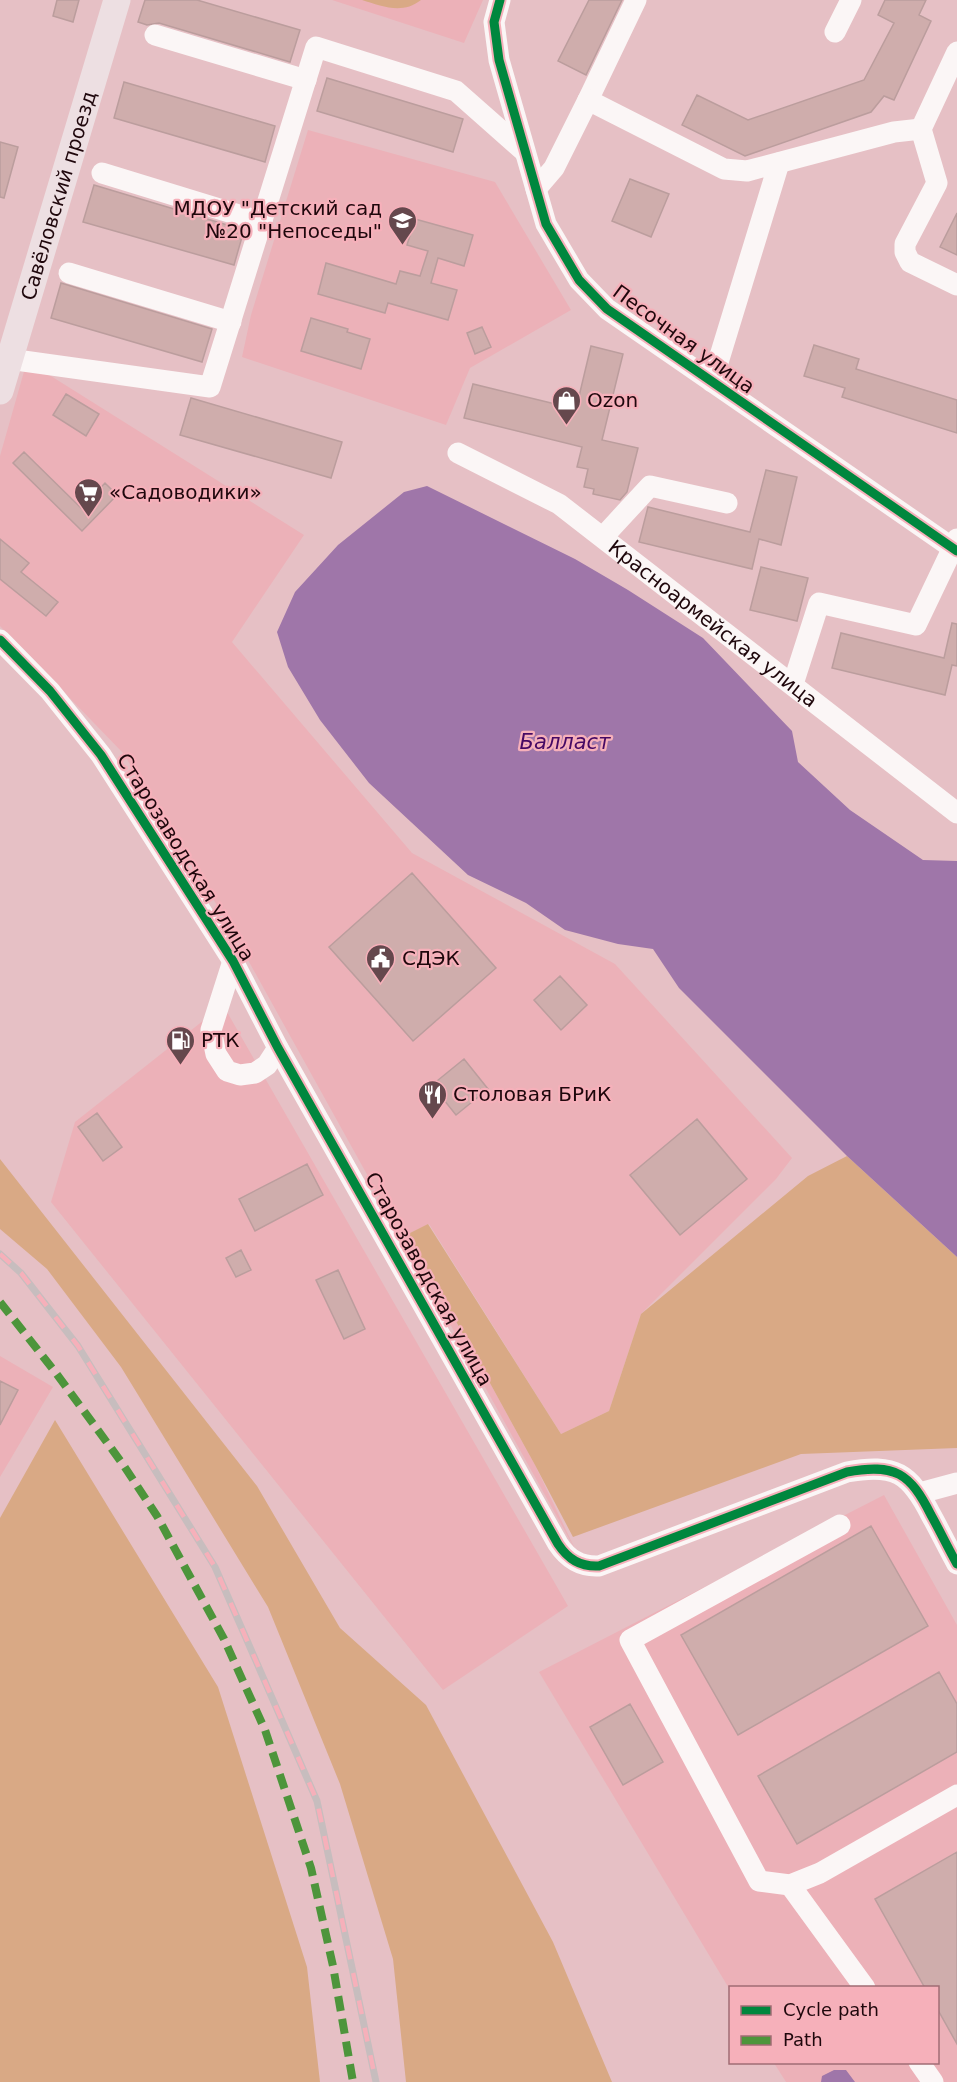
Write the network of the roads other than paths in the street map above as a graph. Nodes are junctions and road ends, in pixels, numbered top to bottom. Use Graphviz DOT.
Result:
graph roads {
  1 [pos="117,0"];
  2 [pos="500,0"];
  3 [pos="636,0"];
  4 [pos="851,0"];
  5 [pos="835,32"];
  6 [pos="155,35"];
  7 [pos="957,52"];
  8 [pos="306,80"];
  9 [pos="951,80"];
  10 [pos="588,100"];
  11 [pos="921,129"];
  12 [pos="525,152"];
  13 [pos="779,163"];
  14 [pos="102,173"];
  15 [pos="536,189"];
  16 [pos="262,222"];
  17 [pos="69,273"];
  18 [pos="957,285"];
  19 [pos="231,322"];
  20 [pos="4,358"];
  21 [pos="712,382"];
  22 [pos="0,391"];
  23 [pos="458,453"];
  24 [pos="727,503"];
  25 [pos="603,537"];
  26 [pos="955,546"];
  27 [pos="0,640"];
  28 [pos="793,684"];
  29 [pos="957,813"];
  30 [pos="233,961"];
  31 [pos="278,1048"];
  32 [pos="957,1483"];
  33 [pos="920,1492"];
  34 [pos="840,1526"];
  35 [pos="957,1564"];
  36 [pos="957,1795"];
  37 [pos="790,1885"];
  38 [pos="864,1986"];
  39 [pos="920,2064"];
  40 [pos="933,2082"];
  1 -- 20 [label="main road, Савёловский проезд"];
  2 -- 12 [label="street, Песочная улица"];
  3 -- 10 [label="street"];
  4 -- 5 [label="street"];
  6 -- 8 [label="street"];
  7 -- 9 [label="street"];
  8 -- 12 [label="street"];
  8 -- 16 [label="street"];
  9 -- 11 [label="street"];
  10 -- 13 [label="street"];
  10 -- 15 [label="street"];
  11 -- 13 [label="street"];
  11 -- 18 [label="street"];
  12 -- 15 [label="street, Песочная улица"];
  13 -- 21 [label="street"];
  14 -- 16 [label="street"];
  15 -- 21 [label="street, Песочная улица"];
  16 -- 19 [label="street"];
  17 -- 19 [label="street"];
  19 -- 20 [label="street"];
  20 -- 22 [label="main road, Савёловский проезд"];
  21 -- 26 [label="street, Песочная улица"];
  23 -- 25 [label="street, Красноармейская улица"];
  24 -- 25 [label="street"];
  25 -- 28 [label="street, Красноармейская улица"];
  26 -- 28 [label="street"];
  27 -- 30 [label="street, Старозаводская улица"];
  28 -- 29 [label="street, Красноармейская улица"];
  30 -- 31 [label="street, Старозаводская улица"];
  30 -- 31 [label="street"];
  31 -- 33 [label="street, Старозаводская улица"];
  32 -- 33 [label="street"];
  33 -- 35 [label="street, Старозаводская улица"];
  34 -- 37 [label="street"];
  36 -- 37 [label="street"];
  37 -- 38 [label="street"];
  39 -- 40 [label="street"];
}
